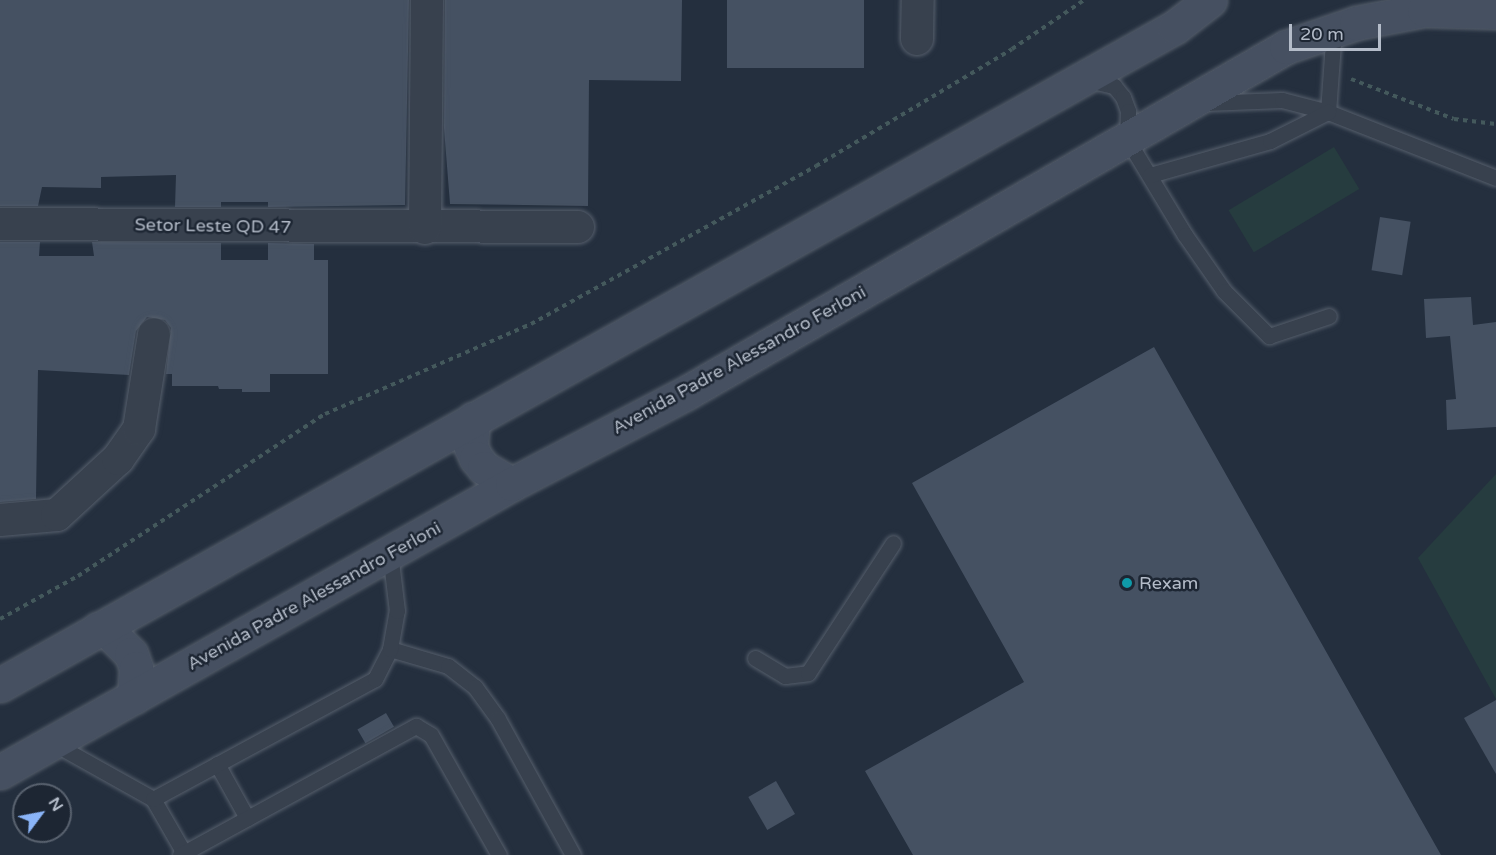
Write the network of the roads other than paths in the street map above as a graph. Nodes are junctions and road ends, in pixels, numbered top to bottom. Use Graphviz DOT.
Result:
graph roads {
  1 [pos="427,0"];
  2 [pos="918,0"];
  3 [pos="1210,0"];
  4 [pos="1496,12"];
  5 [pos="1334,29"];
  6 [pos="917,39"];
  7 [pos="1076,80"];
  8 [pos="1184,105"];
  9 [pos="1328,112"];
  10 [pos="1127,139"];
  11 [pos="1150,175"];
  12 [pos="1496,178"];
  13 [pos="0,224"];
  14 [pos="578,227"];
  15 [pos="425,228"];
  16 [pos="1329,316"];
  17 [pos="154,334"];
  18 [pos="473,419"];
  19 [pos="512,484"];
  20 [pos="0,520"];
  21 [pos="893,543"];
  22 [pos="390,553"];
  23 [pos="99,629"];
  24 [pos="390,649"];
  25 [pos="755,658"];
  26 [pos="0,685"];
  27 [pos="134,697"];
  28 [pos="52,742"];
  29 [pos="217,764"];
  30 [pos="0,772"];
  31 [pos="153,799"];
  32 [pos="246,818"];
  33 [pos="182,854"];
  34 [pos="499,855"];
  35 [pos="573,855"];
  1 -- 15 [label="street"];
  2 -- 6 [label="street"];
  3 -- 7 [label="main road"];
  4 -- 5 [label="main road, Avenida Padre Alessandro Ferloni"];
  5 -- 8 [label="main road, Avenida Padre Alessandro Ferloni"];
  5 -- 9 [label="lane"];
  7 -- 10 [label="lane"];
  7 -- 18 [label="main road"];
  8 -- 9 [label="lane"];
  8 -- 10 [label="main road, Avenida Padre Alessandro Ferloni"];
  9 -- 11 [label="lane"];
  9 -- 12 [label="lane"];
  10 -- 11 [label="lane"];
  10 -- 19 [label="main road, Avenida Padre Alessandro Ferloni"];
  11 -- 16 [label="lane"];
  13 -- 15 [label="street, Setor Leste QD 47"];
  14 -- 15 [label="street, Setor Leste QD 47"];
  17 -- 20 [label="street"];
  18 -- 19 [label="main road"];
  18 -- 23 [label="main road"];
  19 -- 22 [label="main road, Avenida Padre Alessandro Ferloni"];
  21 -- 25 [label="lane"];
  22 -- 24 [label="lane"];
  22 -- 27 [label="main road, Avenida Padre Alessandro Ferloni"];
  23 -- 26 [label="main road"];
  23 -- 27 [label="main road"];
  24 -- 29 [label="lane"];
  24 -- 35 [label="lane"];
  27 -- 28 [label="main road, Avenida Padre Alessandro Ferloni"];
  28 -- 30 [label="main road, Avenida Padre Alessandro Ferloni"];
  28 -- 31 [label="lane"];
  29 -- 31 [label="lane"];
  29 -- 32 [label="lane"];
  31 -- 33 [label="lane"];
  32 -- 33 [label="lane"];
  32 -- 34 [label="lane"];
}
